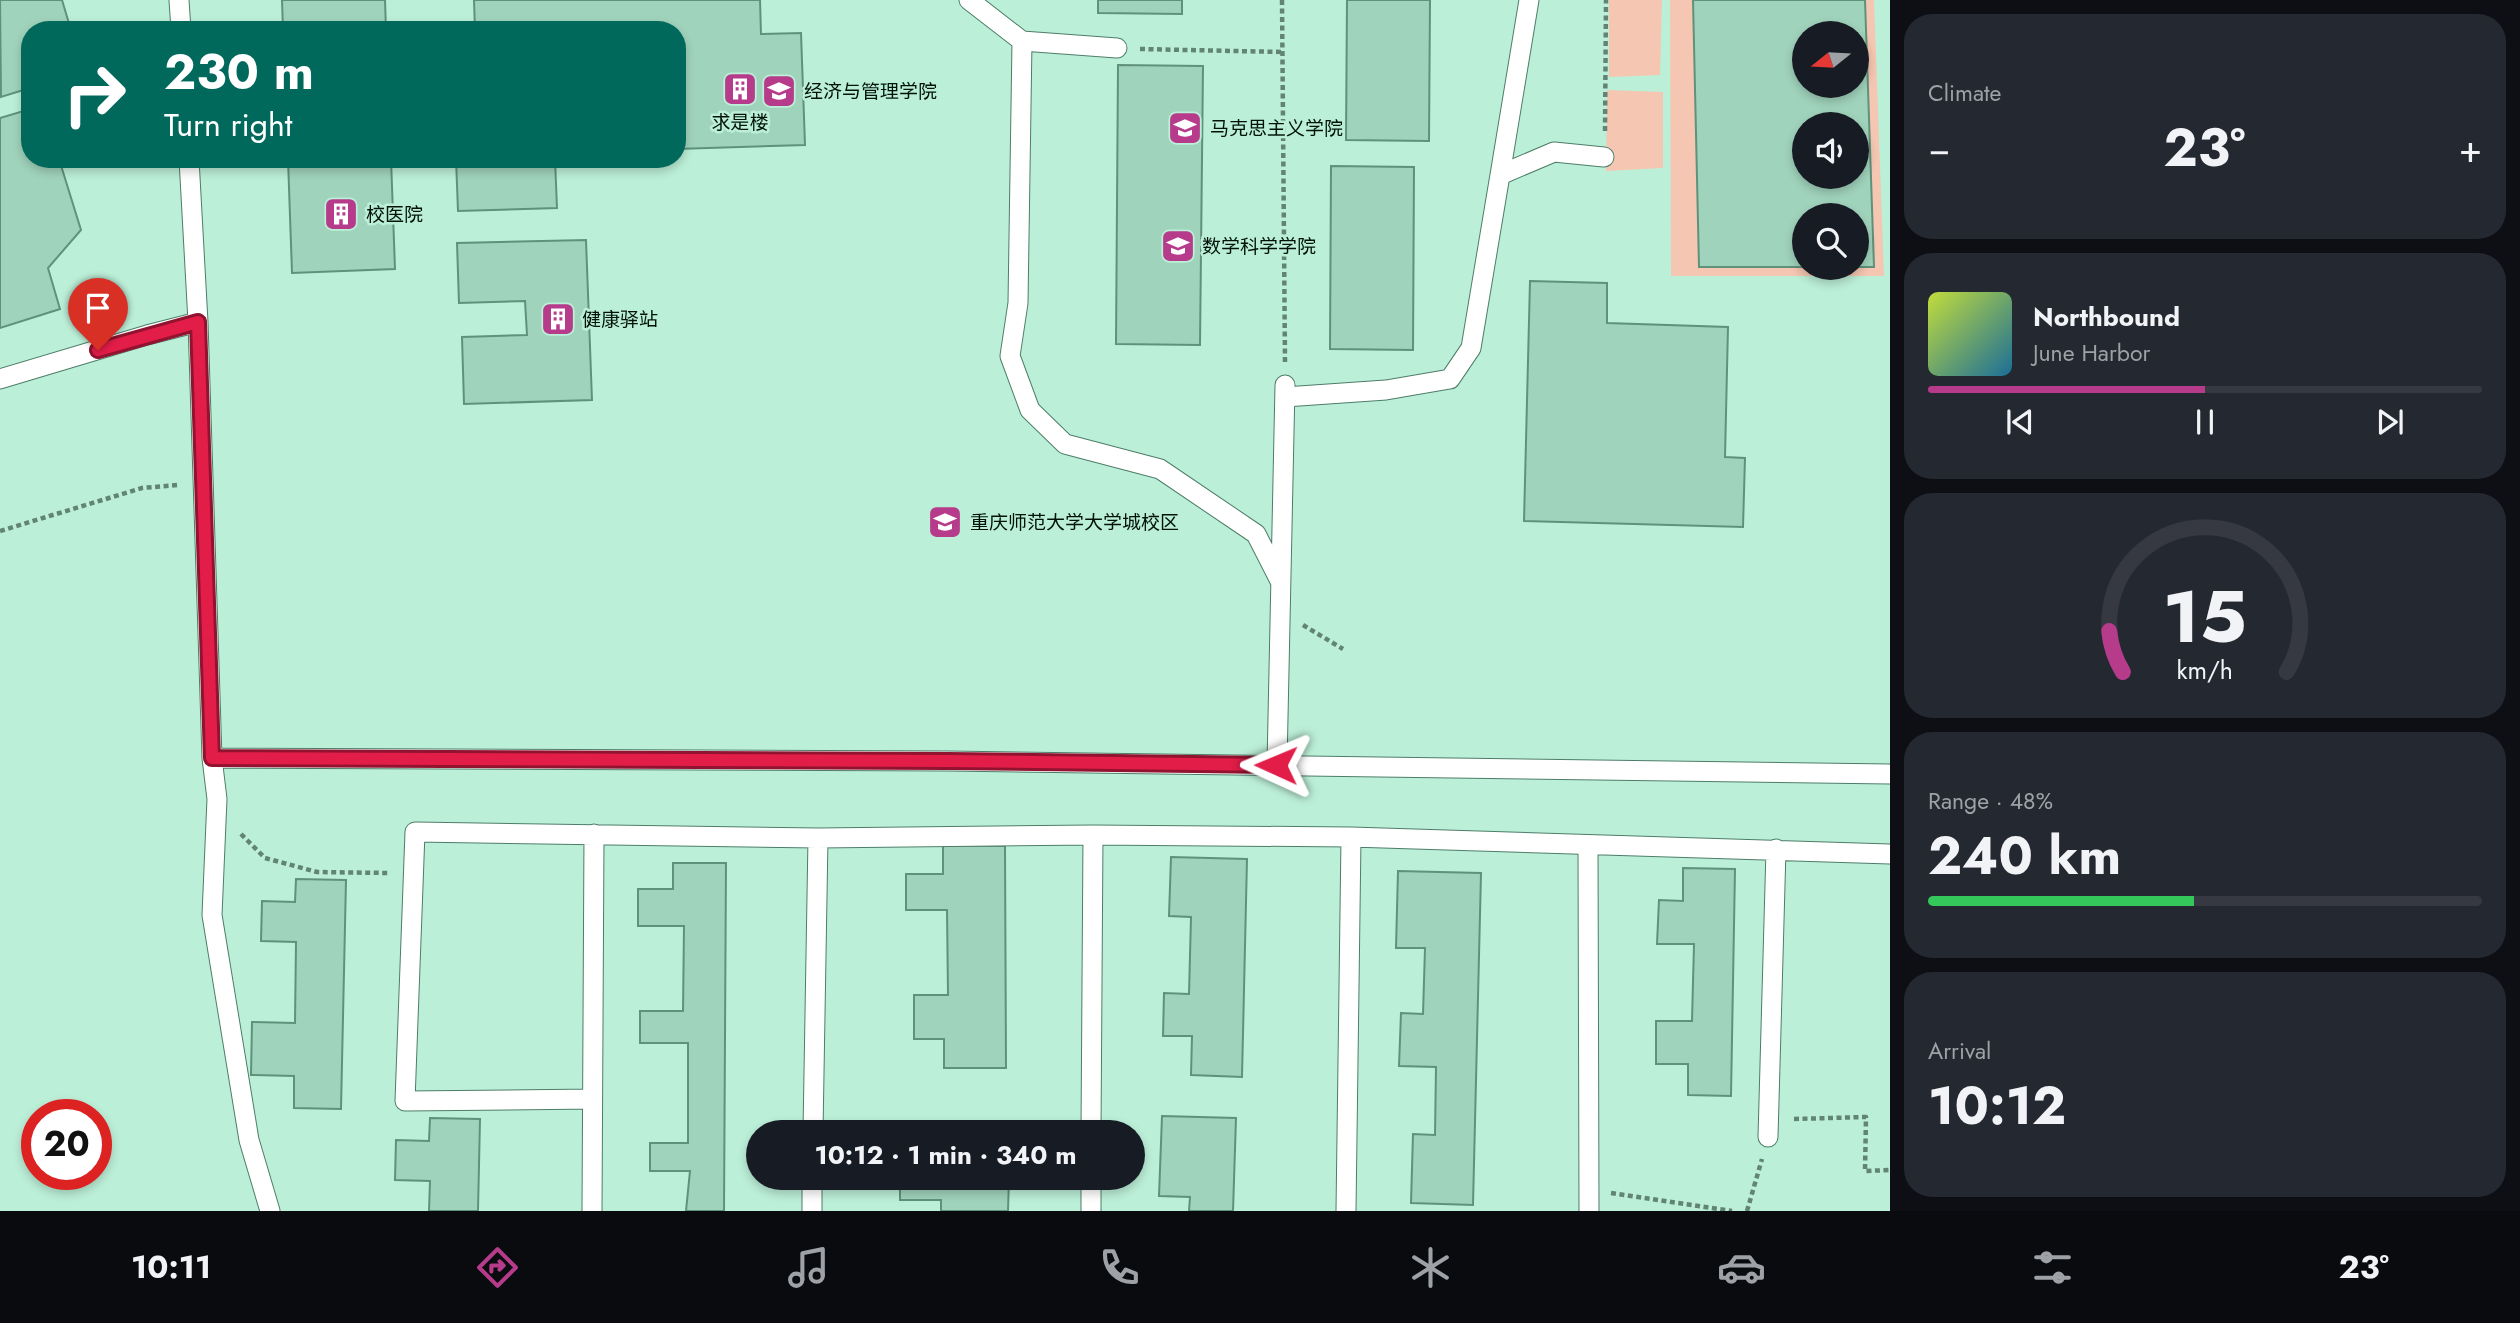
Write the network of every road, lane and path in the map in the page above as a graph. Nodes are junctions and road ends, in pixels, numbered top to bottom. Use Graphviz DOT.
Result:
graph roads {
  1 [pos="179,0"];
  2 [pos="968,0"];
  3 [pos="1282,0"];
  4 [pos="1529,0"];
  5 [pos="1606,0"];
  6 [pos="180,21"];
  7 [pos="1022,41"];
  8 [pos="1117,48"];
  9 [pos="1283,52"];
  10 [pos="1605,157"];
  11 [pos="189,168"];
  12 [pos="1500,174"];
  13 [pos="198,322"];
  14 [pos="0,379"];
  15 [pos="1285,391"];
  16 [pos="203,483"];
  17 [pos="0,531"];
  18 [pos="1280,581"];
  19 [pos="1279,609"];
  20 [pos="1343,649"];
  21 [pos="212,758"];
  22 [pos="1276,765"];
  23 [pos="1890,774"];
  24 [pos="238,831"];
  25 [pos="594,834"];
  26 [pos="1093,835"];
  27 [pos="1351,837"];
  28 [pos="818,838"];
  29 [pos="1588,845"];
  30 [pos="1776,849"];
  31 [pos="1890,854"];
  32 [pos="414,874"];
  33 [pos="592,1099"];
  34 [pos="813,1120"];
  35 [pos="1091,1120"];
  36 [pos="1768,1128"];
  37 [pos="1890,1170"];
  38 [pos="813,1190"];
  39 [pos="1091,1190"];
  40 [pos="1588,1190"];
  41 [pos="271,1211"];
  42 [pos="592,1211"];
  43 [pos="812,1211"];
  44 [pos="1091,1211"];
  45 [pos="1346,1211"];
  46 [pos="1588,1211"];
  47 [pos="1732,1211"];
  48 [pos="1747,1211"];
  1 -- 6 [label="lane"];
  2 -- 7 [label="lane"];
  3 -- 9 [label="path"];
  4 -- 12 [label="lane"];
  5 -- 10 [label="path"];
  7 -- 8 [label="lane"];
  7 -- 18 [label="lane"];
  8 -- 9 [label="path"];
  9 -- 15 [label="path"];
  10 -- 12 [label="lane"];
  11 -- 13 [label="lane"];
  12 -- 15 [label="lane"];
  13 -- 14 [label="lane"];
  13 -- 16 [label="lane"];
  15 -- 18 [label="lane"];
  16 -- 17 [label="path"];
  16 -- 21 [label="lane"];
  18 -- 19 [label="lane"];
  19 -- 20 [label="path"];
  19 -- 22 [label="lane"];
  21 -- 22 [label="lane"];
  21 -- 41 [label="lane"];
  22 -- 23 [label="lane"];
  24 -- 32 [label="path"];
  25 -- 28 [label="lane"];
  25 -- 32 [label="lane"];
  25 -- 33 [label="lane"];
  26 -- 27 [label="lane"];
  26 -- 28 [label="lane"];
  26 -- 35 [label="lane"];
  27 -- 29 [label="lane"];
  27 -- 45 [label="lane"];
  28 -- 34 [label="lane"];
  29 -- 30 [label="lane"];
  29 -- 40 [label="lane"];
  30 -- 31 [label="lane"];
  30 -- 36 [label="lane"];
  32 -- 33 [label="lane"];
  33 -- 42 [label="lane"];
  36 -- 37 [label="path"];
  36 -- 48 [label="path"];
  38 -- 43 [label="lane"];
  39 -- 44 [label="lane"];
  40 -- 46 [label="lane"];
  40 -- 47 [label="path"];
}
